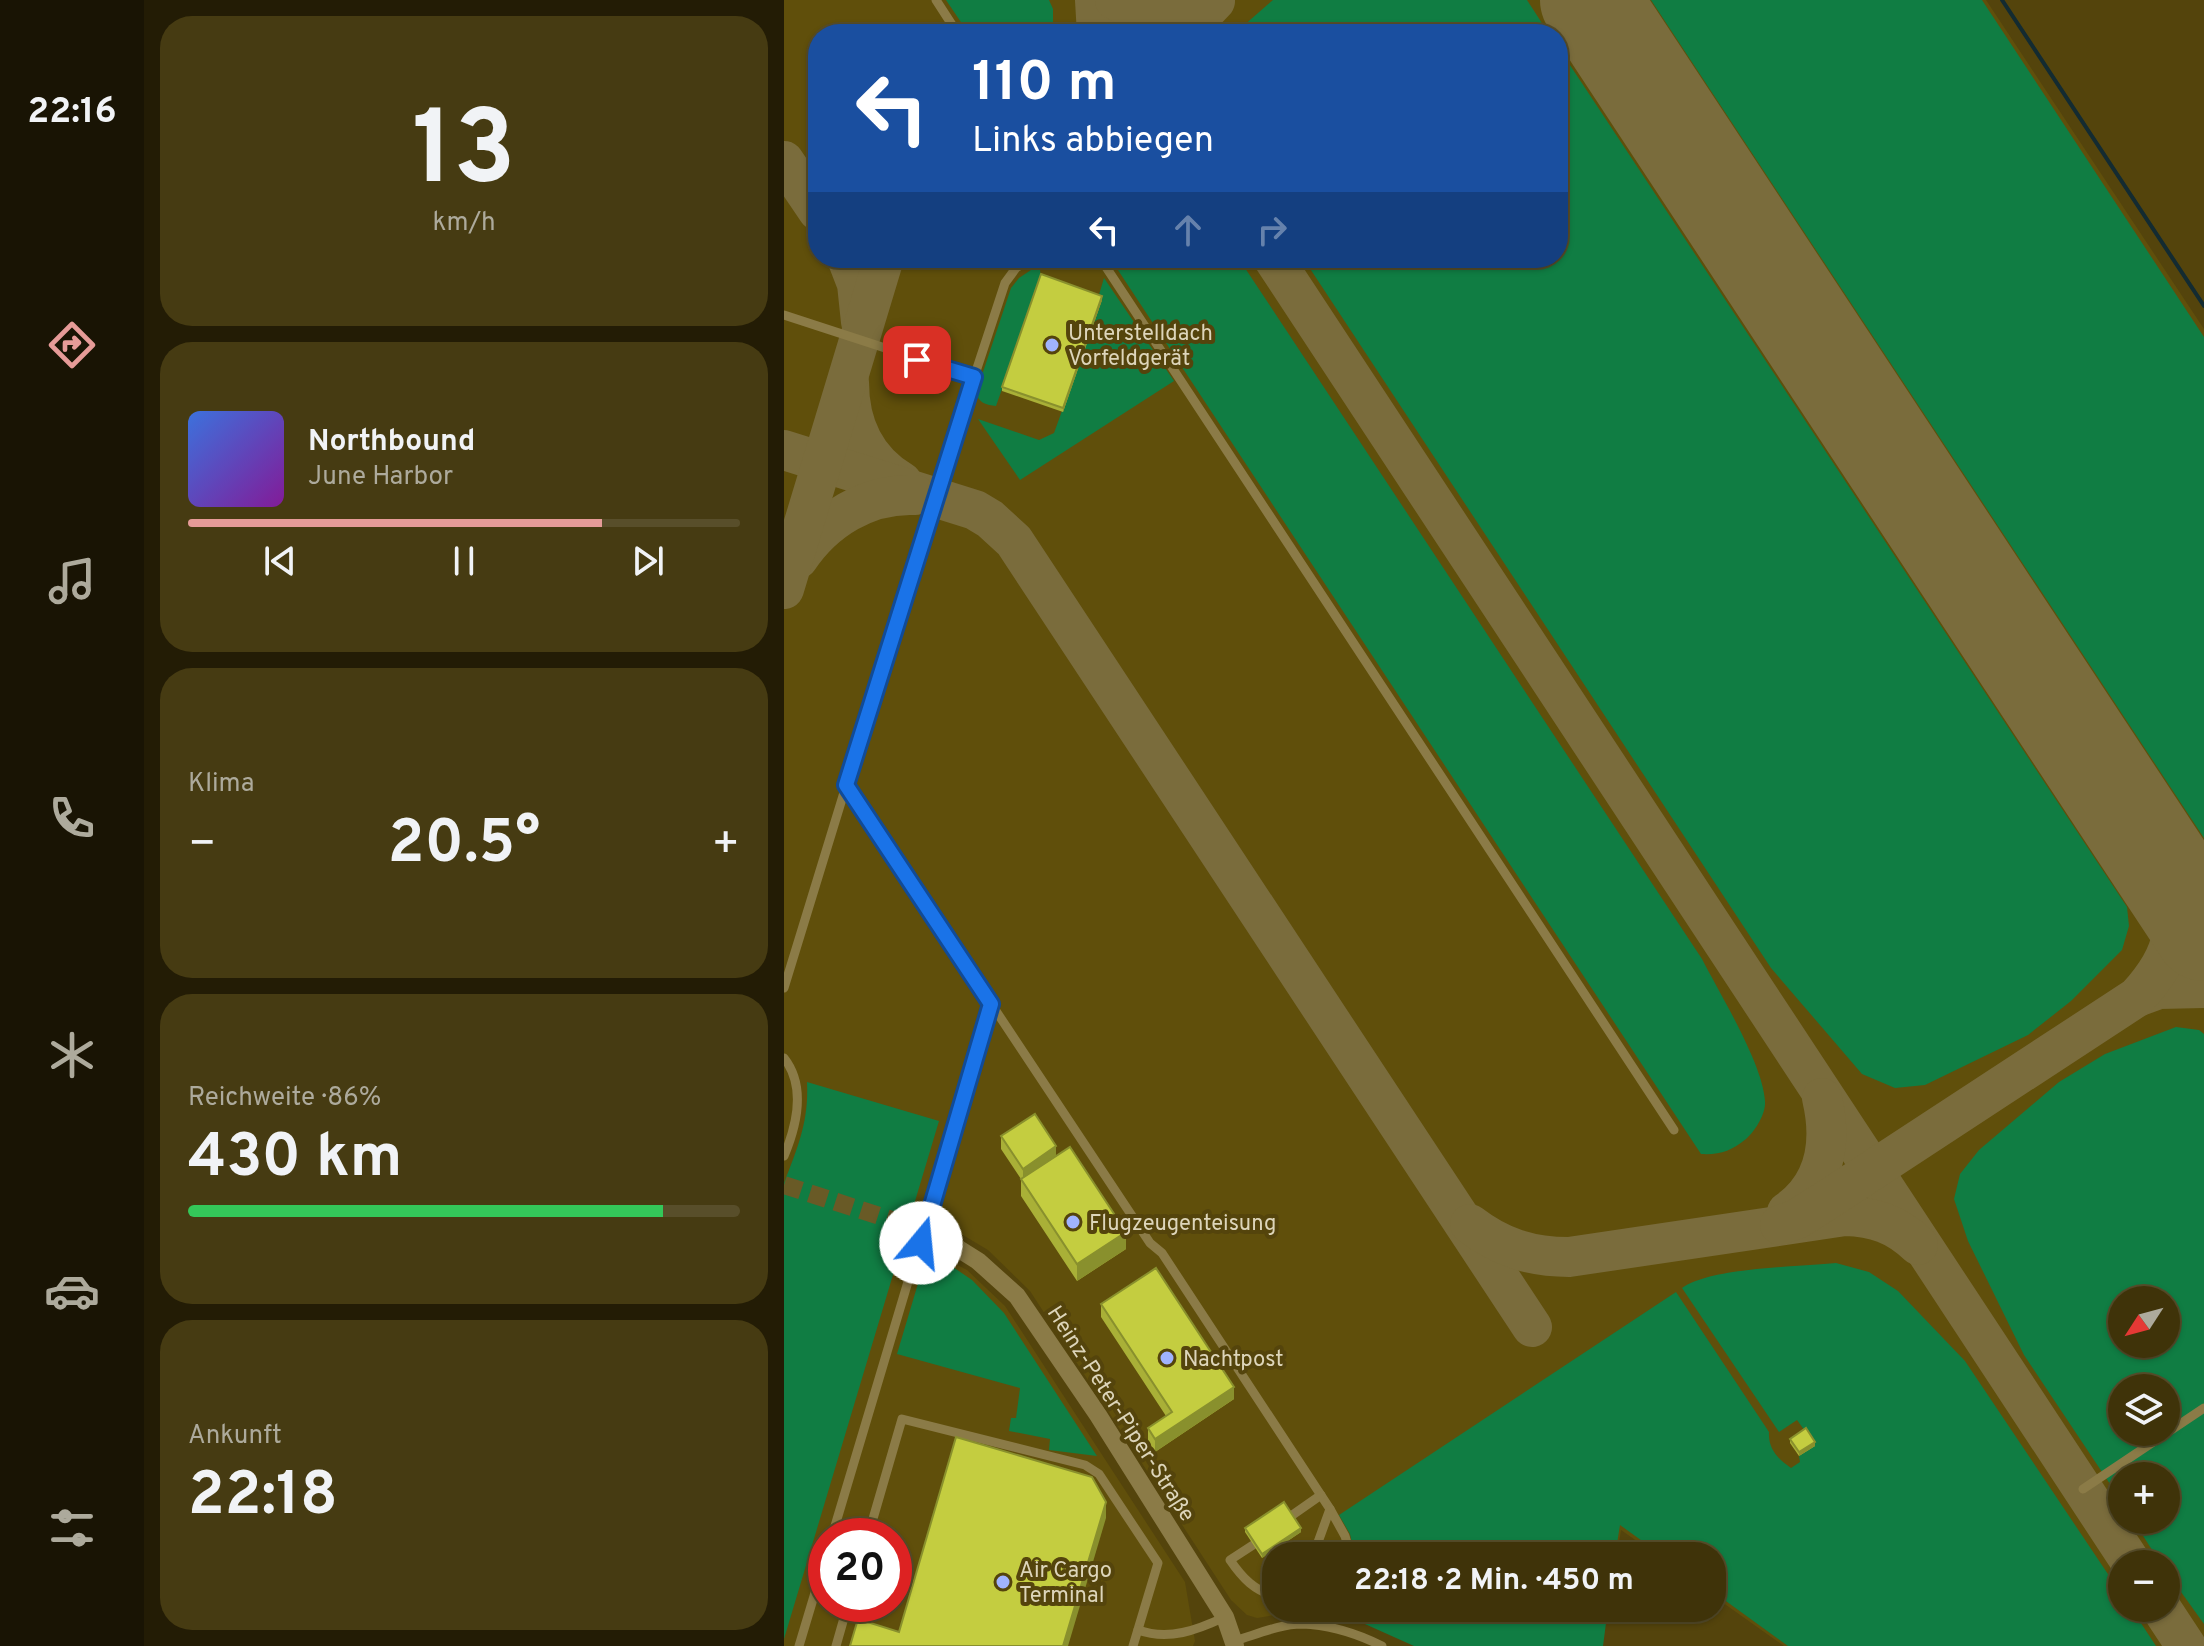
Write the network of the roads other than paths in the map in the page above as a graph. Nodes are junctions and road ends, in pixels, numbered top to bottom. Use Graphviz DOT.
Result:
graph roads {
  1 [pos="936,0"];
  2 [pos="952,24"];
  3 [pos="1016,268"];
  4 [pos="1107,268"];
  5 [pos="784,315"];
  6 [pos="974,377"];
  7 [pos="846,785"];
  8 [pos="784,988"];
  9 [pos="991,1004"];
  10 [pos="784,1058"];
  11 [pos="1674,1130"];
  12 [pos="784,1156"];
  13 [pos="935,1234"];
  14 [pos="2204,1408"];
  15 [pos="2083,1489"];
  16 [pos="1321,1495"];
  17 [pos="1330,1509"];
  18 [pos="1291,1516"];
  19 [pos="837,1518"];
  20 [pos="873,1518"];
  21 [pos="1318,1542"];
  22 [pos="1347,1542"];
  23 [pos="1253,1545"];
  24 [pos="1262,1592"];
  25 [pos="808,1616"];
  26 [pos="1225,1617"];
  27 [pos="843,1622"];
  28 [pos="1138,1630"];
  29 [pos="1234,1644"];
  30 [pos="799,1646"];
  31 [pos="836,1646"];
  32 [pos="1133,1646"];
  33 [pos="1382,1646"];
  1 -- 2 [label="lane"];
  3 -- 6 [label="lane"];
  4 -- 11 [label="lane"];
  5 -- 6 [label="lane"];
  6 -- 7 [label="lane"];
  7 -- 8 [label="lane"];
  7 -- 9 [label="lane"];
  9 -- 16 [label="lane"];
  9 -- 19 [label="lane"];
  10 -- 12 [label="lane"];
  13 -- 26 [label="street, Heinz-Peter-Piper-Straße"];
  14 -- 15 [label="lane"];
  16 -- 17 [label="lane"];
  16 -- 18 [label="lane"];
  17 -- 21 [label="lane"];
  17 -- 22 [label="lane"];
  20 -- 28 [label="lane"];
  23 -- 24 [label="lane"];
  25 -- 30 [label="lane"];
  26 -- 28 [label="lane"];
  26 -- 29 [label="street, Heinz-Peter-Piper-Straße"];
  27 -- 31 [label="lane"];
  28 -- 32 [label="lane"];
  29 -- 33 [label="lane"];
}
